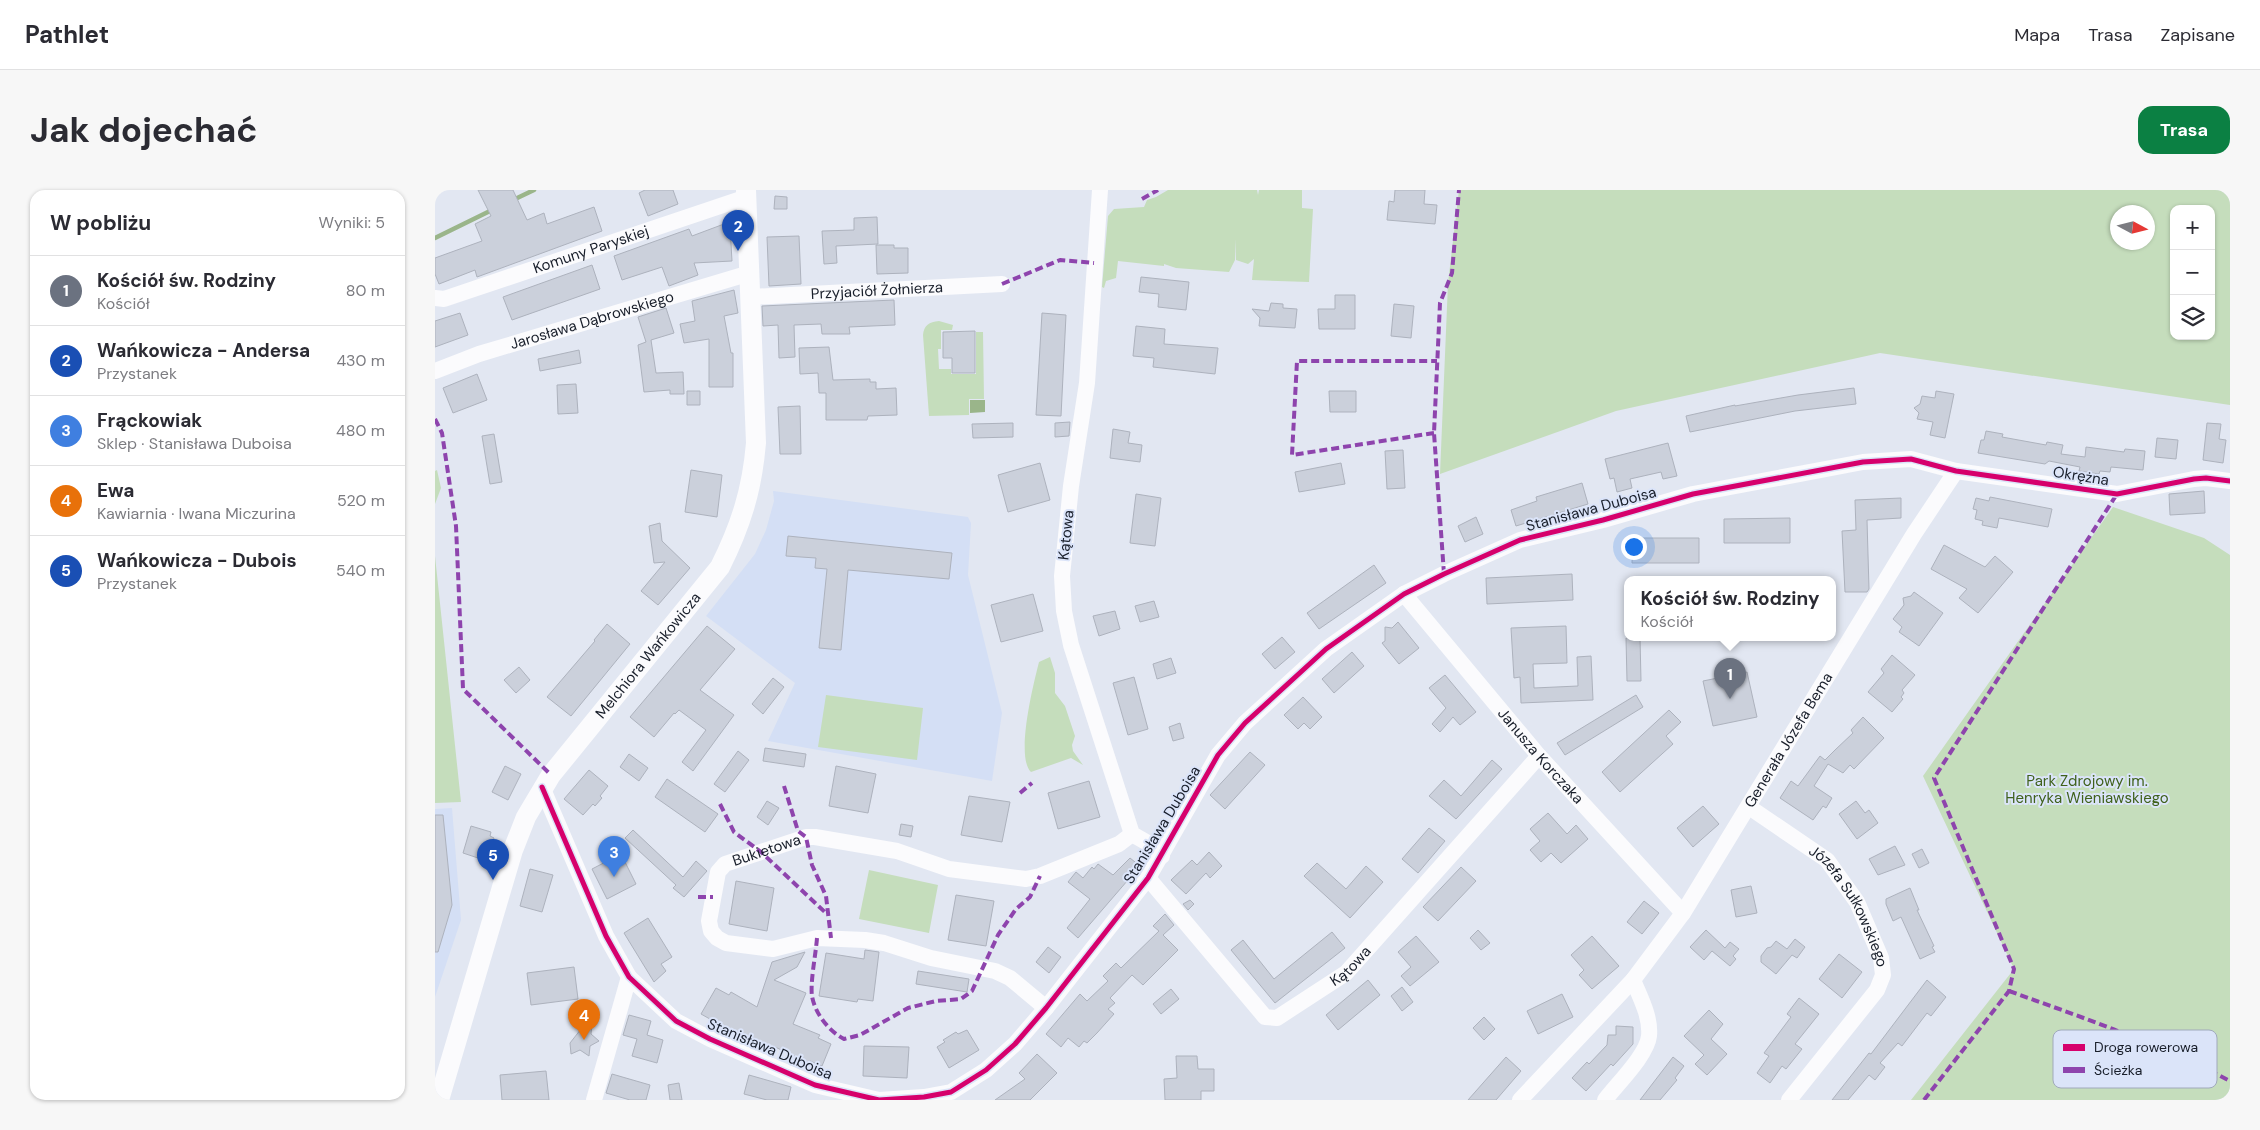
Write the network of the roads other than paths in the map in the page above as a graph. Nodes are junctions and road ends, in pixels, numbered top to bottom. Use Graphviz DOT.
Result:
graph roads {
  1 [pos="1100,190"];
  2 [pos="747,194"];
  3 [pos="750,273"];
  4 [pos="1003,284"];
  5 [pos="751,297"];
  6 [pos="435,298"];
  7 [pos="435,370"];
  8 [pos="1956,471"];
  9 [pos="2230,481"];
  10 [pos="1404,594"];
  11 [pos="1539,756"];
  12 [pos="542,787"];
  13 [pos="1749,807"];
  14 [pos="1132,834"];
  15 [pos="1162,856"];
  16 [pos="1148,878"];
  17 [pos="1683,914"];
  18 [pos="629,977"];
  19 [pos="1633,980"];
  20 [pos="1046,1008"];
  21 [pos="954,1096"];
  22 [pos="439,1100"];
  23 [pos="594,1100"];
  24 [pos="1520,1100"];
  25 [pos="1605,1100"];
  26 [pos="1789,1100"];
  1 -- 14 [label="street, Kątowa"];
  2 -- 3 [label="street, Melchiora Wańkowicza"];
  2 -- 6 [label="street, Komuny Paryskiej"];
  3 -- 5 [label="street, Melchiora Wańkowicza"];
  3 -- 7 [label="street, Jarosława Dąbrowskiego"];
  4 -- 5 [label="street, Przyjaciół Żołnierza"];
  5 -- 12 [label="street, Melchiora Wańkowicza"];
  8 -- 9 [label="street, Okrężna"];
  8 -- 10 [label="street, Stanisława Duboisa"];
  8 -- 13 [label="street, Generała Józefa Bema"];
  10 -- 11 [label="street, Janusza Korczaka"];
  10 -- 15 [label="street, Stanisława Duboisa"];
  11 -- 16 [label="street, Kątowa"];
  11 -- 17 [label="street, Janusza Korczaka"];
  12 -- 18 [label="street, Stanisława Duboisa"];
  12 -- 22 [label="street, Melchiora Wańkowicza"];
  13 -- 17 [label="street, Generała Józefa Bema"];
  13 -- 26 [label="street, Józefa Sułkowskiego"];
  14 -- 15 [label="street"];
  14 -- 20 [label="street, Bukietowa"];
  15 -- 16 [label="street, Stanisława Duboisa"];
  16 -- 20 [label="street, Stanisława Duboisa"];
  17 -- 19 [label="street, Generała Józefa Bema"];
  18 -- 21 [label="street, Stanisława Duboisa"];
  18 -- 23 [label="street"];
  19 -- 24 [label="street, Generała Józefa Bema"];
  19 -- 25 [label="street"];
  20 -- 21 [label="street, Stanisława Duboisa"];
}
